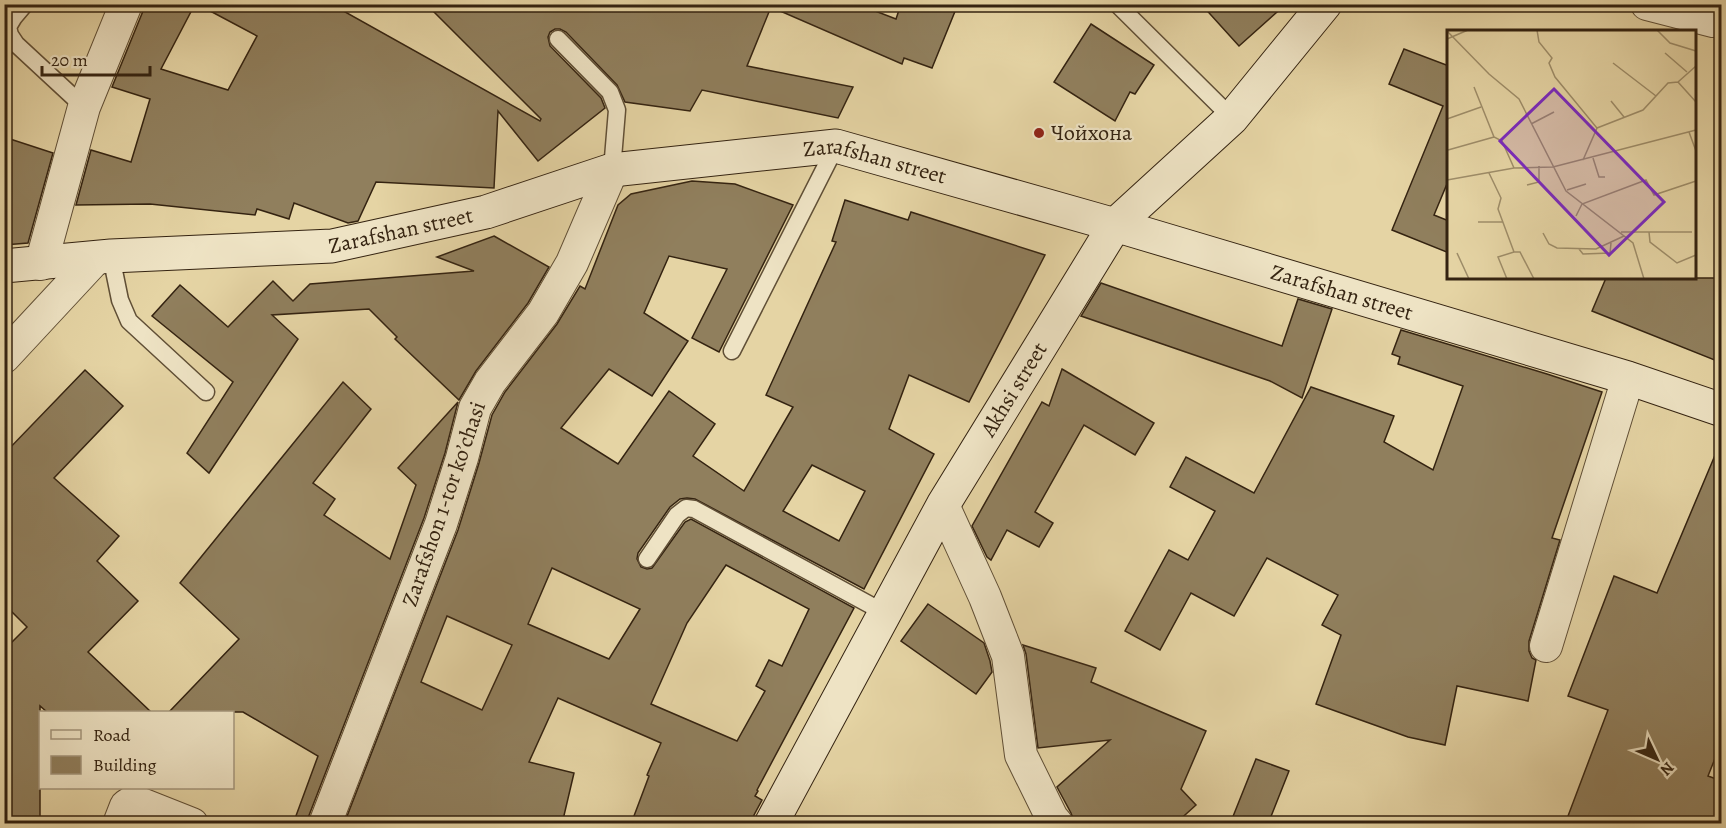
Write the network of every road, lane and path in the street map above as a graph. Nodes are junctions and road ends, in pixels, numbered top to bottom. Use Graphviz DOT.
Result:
graph roads {
  1 [pos="26,4"];
  2 [pos="126,4"];
  3 [pos="1117,4"];
  4 [pos="1325,4"];
  5 [pos="1647,4"];
  6 [pos="1722,17"];
  7 [pos="558,39"];
  8 [pos="84,107"];
  9 [pos="1232,118"];
  10 [pos="836,147"];
  11 [pos="612,170"];
  12 [pos="1115,225"];
  13 [pos="104,257"];
  14 [pos="41,264"];
  15 [pos="4,266"];
  16 [pos="732,351"];
  17 [pos="4,357"];
  18 [pos="1628,378"];
  19 [pos="206,392"];
  20 [pos="1722,410"];
  21 [pos="944,505"];
  22 [pos="648,560"];
  23 [pos="885,613"];
  24 [pos="1546,646"];
  25 [pos="119,824"];
  26 [pos="192,824"];
  27 [pos="325,824"];
  28 [pos="771,824"];
  29 [pos="1057,824"];
  1 -- 8 [label="lane"];
  2 -- 8 [label="street"];
  3 -- 9 [label="lane"];
  4 -- 9 [label="street, Akhsi street"];
  5 -- 6 [label="street"];
  7 -- 11 [label="lane"];
  8 -- 14 [label="street"];
  9 -- 12 [label="street, Akhsi street"];
  10 -- 11 [label="street, Zarafshan street"];
  10 -- 12 [label="street, Zarafshan street"];
  10 -- 16 [label="lane"];
  11 -- 13 [label="street, Zarafshan street"];
  11 -- 27 [label="street, Zarafshon 1-tor koʼchasi"];
  12 -- 18 [label="street, Zarafshan street"];
  12 -- 21 [label="street, Akhsi street"];
  13 -- 14 [label="street, Zarafshan street"];
  13 -- 17 [label="street"];
  13 -- 19 [label="lane"];
  14 -- 15 [label="street, Zarafshan street"];
  18 -- 20 [label="street, Zarafshan street"];
  18 -- 24 [label="street"];
  21 -- 23 [label="street, Akhsi street"];
  21 -- 29 [label="street"];
  22 -- 23 [label="lane"];
  23 -- 28 [label="street, Akhsi street"];
  25 -- 26 [label="street"];
}
